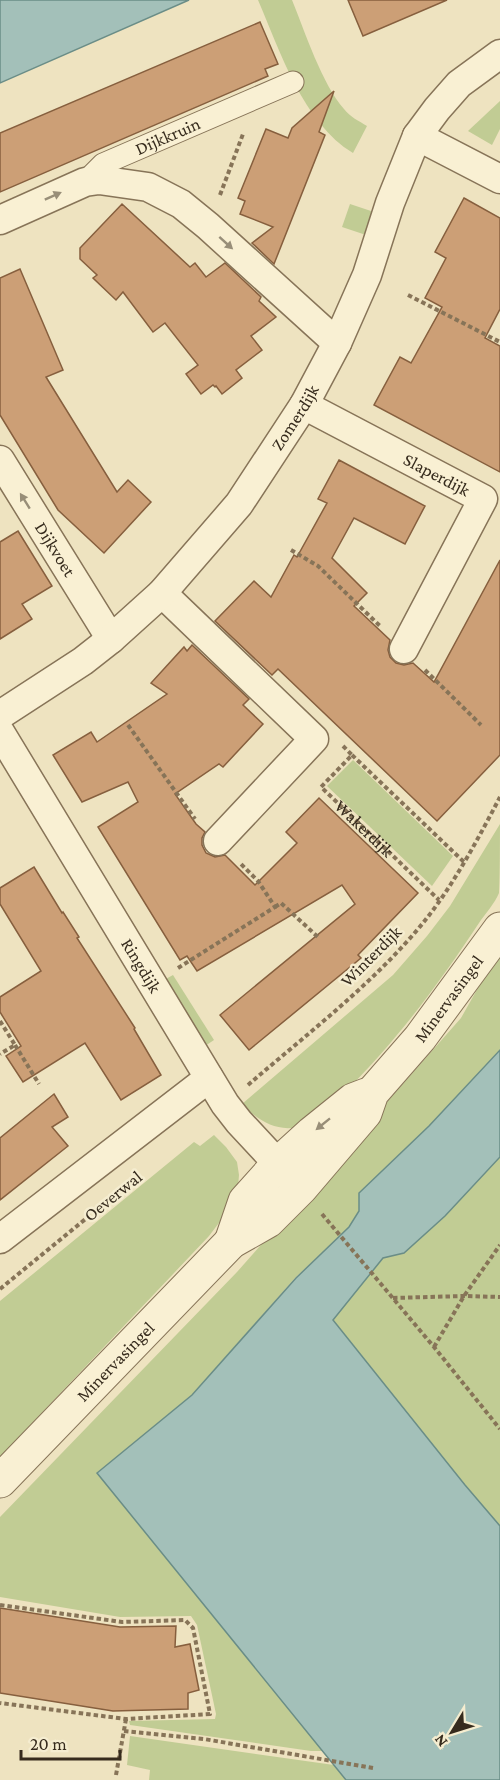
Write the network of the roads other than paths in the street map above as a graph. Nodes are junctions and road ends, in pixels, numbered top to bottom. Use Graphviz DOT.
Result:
graph roads {
  1 [pos="500,54"];
  2 [pos="293,82"];
  3 [pos="417,136"];
  4 [pos="500,179"];
  5 [pos="85,182"];
  6 [pos="0,220"];
  7 [pos="336,343"];
  8 [pos="304,405"];
  9 [pos="0,460"];
  10 [pos="162,593"];
  11 [pos="111,639"];
  12 [pos="404,649"];
  13 [pos="0,715"];
  14 [pos="0,732"];
  15 [pos="218,841"];
  16 [pos="500,929"];
  17 [pos="208,1078"];
  18 [pos="372,1093"];
  19 [pos="278,1164"];
  20 [pos="301,1188"];
  21 [pos="0,1239"];
  22 [pos="231,1242"];
  23 [pos="0,1481"];
  1 -- 3 [label="street, Zomerdijk"];
  2 -- 5 [label="street, Dijkkruin"];
  3 -- 4 [label="street"];
  3 -- 7 [label="street, Zomerdijk"];
  6 -- 5 [label="street, Dijkkruin, one-way"];
  5 -- 7 [label="street, Dijkkruin, one-way"];
  7 -- 8 [label="street, Zomerdijk"];
  8 -- 10 [label="street, Zomerdijk"];
  8 -- 12 [label="street, Slaperdijk"];
  11 -- 9 [label="street, Dijkvoet, one-way"];
  10 -- 11 [label="street, Zomerdijk"];
  10 -- 15 [label="street"];
  11 -- 13 [label="street, Zomerdijk"];
  14 -- 17 [label="street, Ringdijk"];
  16 -- 18 [label="street, Minervasingel"];
  17 -- 19 [label="street, Ringdijk"];
  17 -- 21 [label="street, Oeverwal"];
  18 -- 19 [label="street, Minervasingel, one-way"];
  18 -- 20 [label="street, Minervasingel"];
  19 -- 20 [label="street, Ringdijk"];
  19 -- 22 [label="street, Minervasingel"];
  20 -- 22 [label="street, Minervasingel"];
  22 -- 23 [label="street, Minervasingel"];
}
